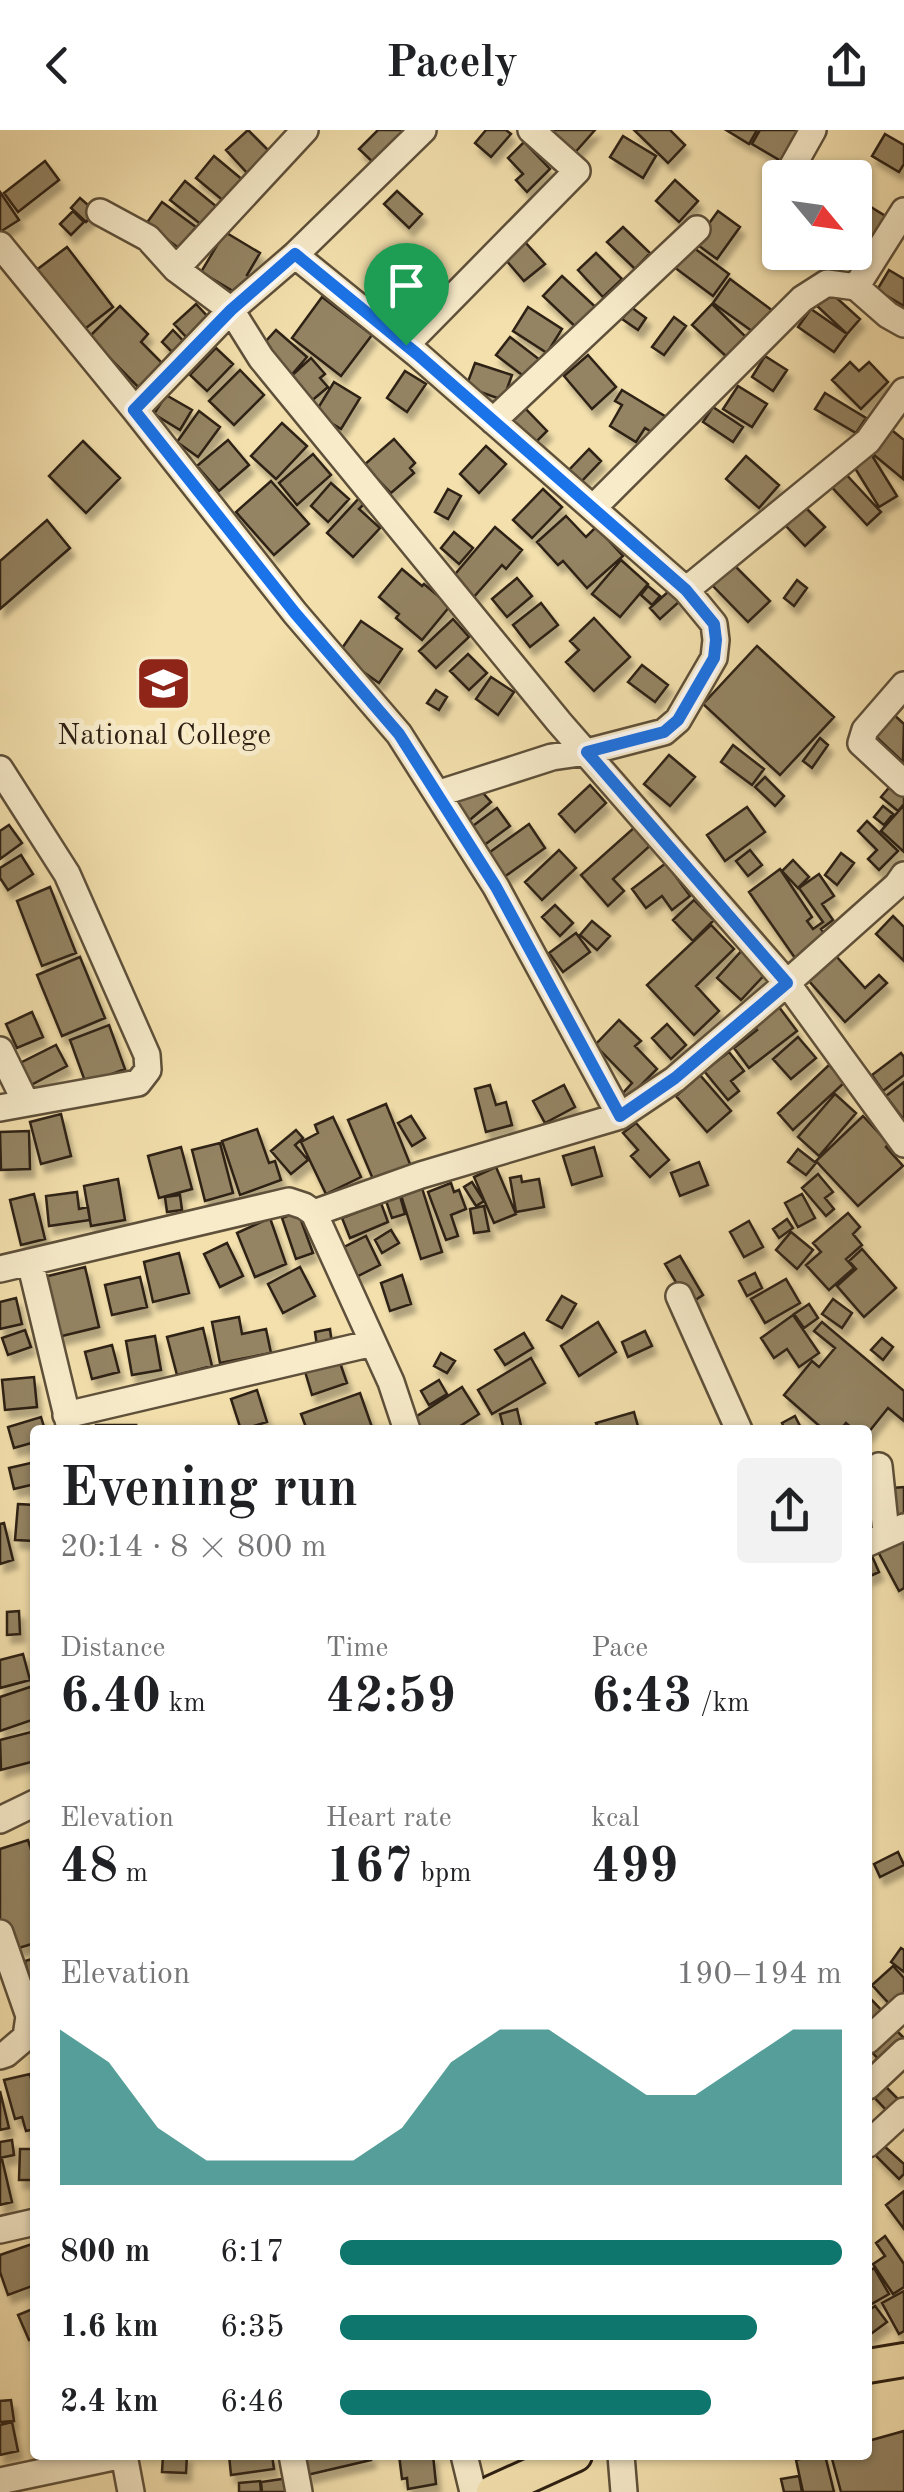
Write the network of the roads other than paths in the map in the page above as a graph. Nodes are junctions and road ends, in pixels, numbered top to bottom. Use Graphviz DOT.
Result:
graph roads {
  1 [pos="305,130"];
  2 [pos="424,130"];
  3 [pos="531,130"];
  4 [pos="813,130"];
  5 [pos="796,160"];
  6 [pos="904,211"];
  7 [pos="100,212"];
  8 [pos="697,229"];
  9 [pos="0,245"];
  10 [pos="295,254"];
  11 [pos="176,268"];
  12 [pos="856,287"];
  13 [pos="231,310"];
  14 [pos="904,324"];
  15 [pos="406,345"];
  16 [pos="904,391"];
  17 [pos="134,410"];
  18 [pos="493,421"];
  19 [pos="593,508"];
  20 [pos="686,590"];
  21 [pos="904,685"];
  22 [pos="587,752"];
  23 [pos="0,769"];
  24 [pos="904,784"];
  25 [pos="436,794"];
  26 [pos="902,885"];
  27 [pos="787,983"];
  28 [pos="0,1050"];
  29 [pos="26,1103"];
  30 [pos="0,1108"];
  31 [pos="620,1116"];
  32 [pos="904,1144"];
  33 [pos="314,1213"];
  34 [pos="30,1262"];
  35 [pos="0,1269"];
  36 [pos="679,1296"];
  37 [pos="373,1343"];
  38 [pos="68,1422"];
  39 [pos="405,1425"];
  40 [pos="737,1425"];
  41 [pos="884,1466"];
  42 [pos="886,1534"];
  43 [pos="30,1805"];
  44 [pos="0,1818"];
  45 [pos="0,1933"];
  46 [pos="904,2007"];
  47 [pos="872,2036"];
  48 [pos="904,2052"];
  49 [pos="0,2056"];
  50 [pos="872,2073"];
  51 [pos="904,2111"];
  52 [pos="872,2140"];
  53 [pos="30,2223"];
  54 [pos="0,2230"];
  55 [pos="904,2360"];
  56 [pos="872,2365"];
  57 [pos="100,2460"];
  58 [pos="125,2460"];
  59 [pos="293,2460"];
  60 [pos="465,2460"];
  61 [pos="564,2460"];
  62 [pos="621,2460"];
  63 [pos="0,2481"];
  64 [pos="131,2492"];
  65 [pos="300,2492"];
  66 [pos="473,2492"];
  67 [pos="493,2492"];
  68 [pos="624,2492"];
  1 -- 11 [label="street"];
  2 -- 10 [label="street"];
  3 -- 15 [label="street"];
  4 -- 5 [label="street"];
  6 -- 12 [label="street"];
  7 -- 11 [label="street"];
  8 -- 18 [label="street"];
  9 -- 17 [label="street"];
  10 -- 13 [label="street"];
  10 -- 15 [label="street"];
  11 -- 13 [label="street"];
  12 -- 14 [label="street"];
  12 -- 19 [label="street"];
  13 -- 17 [label="street"];
  13 -- 22 [label="street"];
  15 -- 18 [label="street"];
  16 -- 20 [label="street"];
  17 -- 25 [label="street"];
  18 -- 19 [label="street"];
  19 -- 20 [label="street"];
  20 -- 22 [label="street"];
  21 -- 24 [label="street"];
  22 -- 25 [label="street"];
  22 -- 27 [label="street"];
  23 -- 29 [label="street"];
  25 -- 31 [label="street"];
  26 -- 27 [label="street"];
  27 -- 31 [label="street"];
  27 -- 32 [label="street"];
  28 -- 29 [label="street"];
  29 -- 30 [label="street"];
  31 -- 33 [label="street"];
  33 -- 34 [label="street"];
  33 -- 37 [label="street"];
  34 -- 35 [label="street"];
  34 -- 38 [label="street"];
  36 -- 40 [label="street"];
  37 -- 38 [label="street"];
  37 -- 39 [label="street"];
  41 -- 42 [label="street"];
  43 -- 44 [label="street"];
  45 -- 49 [label="street"];
  46 -- 47 [label="street"];
  48 -- 50 [label="street"];
  51 -- 52 [label="street"];
  53 -- 54 [label="street"];
  55 -- 56 [label="main road"];
  57 -- 63 [label="street"];
  58 -- 64 [label="street"];
  59 -- 65 [label="street"];
  60 -- 66 [label="street"];
  61 -- 67 [label="main road"];
  62 -- 68 [label="street"];
}
